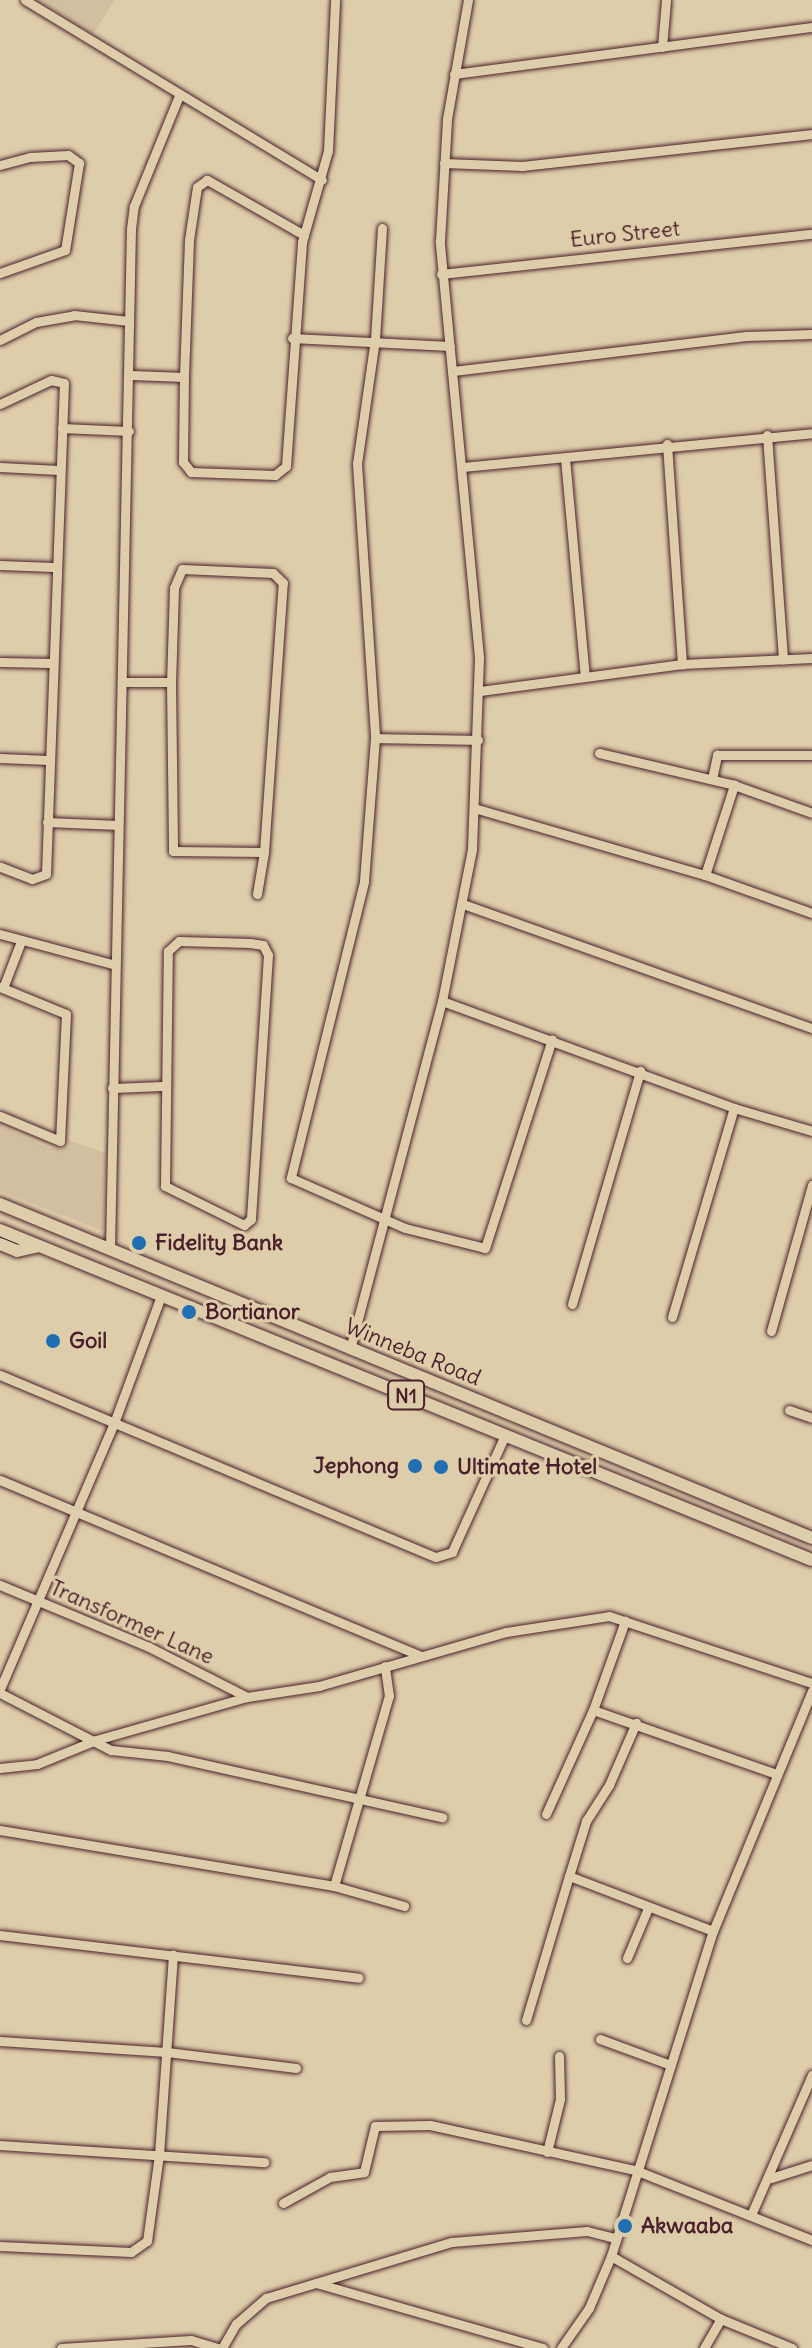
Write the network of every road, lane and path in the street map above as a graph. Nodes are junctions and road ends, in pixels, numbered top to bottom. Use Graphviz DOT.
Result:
graph roads {
  1 [pos="25,0"];
  2 [pos="335,0"];
  3 [pos="468,0"];
  4 [pos="666,0"];
  5 [pos="812,27"];
  6 [pos="662,47"];
  7 [pos="454,74"];
  8 [pos="179,96"];
  9 [pos="812,134"];
  10 [pos="444,163"];
  11 [pos="0,165"];
  12 [pos="322,180"];
  13 [pos="382,228"];
  14 [pos="812,234"];
  15 [pos="304,235"];
  16 [pos="0,273"];
  17 [pos="441,274"];
  18 [pos="129,321"];
  19 [pos="812,334"];
  20 [pos="292,338"];
  21 [pos="375,339"];
  22 [pos="0,340"];
  23 [pos="450,346"];
  24 [pos="453,371"];
  25 [pos="131,375"];
  26 [pos="184,377"];
  27 [pos="0,404"];
  28 [pos="62,428"];
  29 [pos="129,431"];
  30 [pos="812,432"];
  31 [pos="767,435"];
  32 [pos="667,444"];
  33 [pos="565,458"];
  34 [pos="0,467"];
  35 [pos="462,467"];
  36 [pos="59,470"];
  37 [pos="0,565"];
  38 [pos="53,567"];
  39 [pos="812,658"];
  40 [pos="783,659"];
  41 [pos="0,662"];
  42 [pos="50,663"];
  43 [pos="682,664"];
  44 [pos="585,676"];
  45 [pos="124,682"];
  46 [pos="171,682"];
  47 [pos="480,691"];
  48 [pos="375,738"];
  49 [pos="478,740"];
  50 [pos="599,753"];
  51 [pos="812,755"];
  52 [pos="0,758"];
  53 [pos="48,760"];
  54 [pos="712,779"];
  55 [pos="734,785"];
  56 [pos="474,808"];
  57 [pos="812,813"];
  58 [pos="47,822"];
  59 [pos="118,825"];
  60 [pos="264,852"];
  61 [pos="0,867"];
  62 [pos="705,875"];
  63 [pos="257,894"];
  64 [pos="463,904"];
  65 [pos="812,913"];
  66 [pos="0,934"];
  67 [pos="21,941"];
  68 [pos="112,964"];
  69 [pos="1,988"];
  70 [pos="442,1001"];
  71 [pos="812,1028"];
  72 [pos="552,1039"];
  73 [pos="640,1071"];
  74 [pos="163,1086"];
  75 [pos="112,1088"];
  76 [pos="734,1108"];
  77 [pos="0,1116"];
  78 [pos="812,1131"];
  79 [pos="812,1185"];
  80 [pos="0,1204"];
  81 [pos="386,1220"];
  82 [pos="807,1227"];
  83 [pos="0,1230"];
  84 [pos="0,1244"];
  85 [pos="38,1246"];
  86 [pos="110,1248"];
  87 [pos="161,1296"];
  88 [pos="572,1304"];
  89 [pos="672,1317"];
  90 [pos="771,1331"];
  91 [pos="350,1349"];
  92 [pos="0,1375"];
  93 [pos="789,1410"];
  94 [pos="513,1414"];
  95 [pos="812,1418"];
  96 [pos="114,1423"];
  97 [pos="483,1427"];
  98 [pos="505,1435"];
  99 [pos="0,1480"];
  100 [pos="76,1510"];
  101 [pos="755,1513"];
  102 [pos="745,1533"];
  103 [pos="812,1538"];
  104 [pos="812,1560"];
  105 [pos="0,1585"];
  106 [pos="39,1600"];
  107 [pos="625,1621"];
  108 [pos="421,1656"];
  109 [pos="385,1666"];
  110 [pos="812,1683"];
  111 [pos="0,1691"];
  112 [pos="812,1691"];
  113 [pos="247,1697"];
  114 [pos="809,1706"];
  115 [pos="593,1710"];
  116 [pos="636,1723"];
  117 [pos="96,1740"];
  118 [pos="0,1768"];
  119 [pos="777,1774"];
  120 [pos="356,1798"];
  121 [pos="546,1814"];
  122 [pos="442,1817"];
  123 [pos="0,1830"];
  124 [pos="569,1876"];
  125 [pos="334,1886"];
  126 [pos="404,1906"];
  127 [pos="648,1908"];
  128 [pos="713,1931"];
  129 [pos="0,1935"];
  130 [pos="173,1954"];
  131 [pos="627,1958"];
  132 [pos="358,1978"];
  133 [pos="526,2020"];
  134 [pos="600,2039"];
  135 [pos="0,2041"];
  136 [pos="167,2052"];
  137 [pos="559,2056"];
  138 [pos="668,2064"];
  139 [pos="296,2068"];
  140 [pos="812,2075"];
  141 [pos="0,2145"];
  142 [pos="547,2152"];
  143 [pos="159,2155"];
  144 [pos="264,2162"];
  145 [pos="812,2165"];
  146 [pos="635,2170"];
  147 [pos="771,2178"];
  148 [pos="283,2203"];
  149 [pos="751,2215"];
  150 [pos="615,2238"];
  151 [pos="812,2240"];
  152 [pos="0,2246"];
  153 [pos="611,2256"];
  154 [pos="312,2282"];
  155 [pos="721,2319"];
  156 [pos="61,2348"];
  157 [pos="219,2348"];
  158 [pos="543,2348"];
  159 [pos="561,2348"];
  160 [pos="704,2348"];
  161 [pos="792,2348"];
  1 -- 8 [label="street"];
  2 -- 12 [label="street"];
  3 -- 7 [label="street"];
  4 -- 6 [label="street"];
  5 -- 6 [label="street"];
  6 -- 7 [label="street"];
  7 -- 10 [label="street"];
  8 -- 12 [label="street"];
  8 -- 18 [label="street"];
  9 -- 10 [label="street"];
  10 -- 17 [label="street"];
  11 -- 16 [label="street"];
  12 -- 15 [label="street"];
  13 -- 21 [label="street"];
  14 -- 17 [label="street, Euro Street"];
  15 -- 20 [label="street"];
  15 -- 26 [label="street"];
  17 -- 23 [label="street"];
  18 -- 22 [label="street"];
  18 -- 25 [label="street"];
  19 -- 24 [label="street"];
  20 -- 21 [label="street"];
  20 -- 26 [label="street"];
  21 -- 23 [label="street"];
  21 -- 48 [label="street"];
  23 -- 24 [label="street"];
  24 -- 35 [label="street"];
  25 -- 26 [label="street"];
  25 -- 29 [label="street"];
  27 -- 28 [label="street"];
  28 -- 29 [label="street"];
  28 -- 36 [label="street"];
  29 -- 45 [label="street"];
  30 -- 31 [label="street"];
  31 -- 32 [label="street"];
  31 -- 40 [label="street"];
  32 -- 33 [label="street"];
  32 -- 43 [label="street"];
  33 -- 35 [label="street"];
  33 -- 44 [label="street"];
  34 -- 36 [label="street"];
  35 -- 47 [label="street"];
  36 -- 38 [label="street"];
  37 -- 38 [label="street"];
  38 -- 42 [label="street"];
  39 -- 40 [label="street"];
  40 -- 43 [label="street"];
  41 -- 42 [label="street"];
  42 -- 53 [label="street"];
  43 -- 44 [label="street"];
  44 -- 47 [label="street"];
  45 -- 46 [label="street"];
  45 -- 59 [label="street"];
  46 -- 60 [label="street"];
  46 -- 60 [label="street"];
  47 -- 49 [label="street"];
  48 -- 49 [label="street"];
  48 -- 81 [label="street"];
  49 -- 56 [label="street"];
  50 -- 54 [label="street"];
  51 -- 54 [label="street"];
  52 -- 53 [label="street"];
  53 -- 58 [label="street"];
  54 -- 55 [label="street"];
  55 -- 57 [label="street"];
  55 -- 62 [label="street"];
  56 -- 62 [label="street"];
  56 -- 64 [label="street"];
  58 -- 59 [label="street"];
  58 -- 61 [label="street"];
  59 -- 68 [label="street"];
  60 -- 63 [label="street"];
  62 -- 65 [label="street"];
  64 -- 70 [label="street"];
  64 -- 71 [label="street"];
  66 -- 67 [label="street"];
  67 -- 68 [label="street"];
  67 -- 69 [label="street"];
  68 -- 75 [label="street"];
  69 -- 77 [label="street"];
  70 -- 72 [label="street"];
  70 -- 81 [label="street"];
  72 -- 73 [label="street"];
  72 -- 81 [label="street"];
  73 -- 76 [label="street"];
  73 -- 88 [label="street"];
  74 -- 74 [label="street"];
  74 -- 75 [label="street"];
  75 -- 86 [label="street"];
  76 -- 78 [label="street"];
  76 -- 89 [label="street"];
  79 -- 82 [label="street"];
  80 -- 86 [label="highway, Winneba Road / N1"];
  81 -- 91 [label="street"];
  82 -- 90 [label="street"];
  83 -- 85 [label="highway, Winneba Road / N1"];
  84 -- 85 [label="highway"];
  85 -- 87 [label="highway, Winneba Road / N1"];
  86 -- 91 [label="highway, Winneba Road / N1"];
  87 -- 96 [label="street"];
  87 -- 97 [label="highway, Winneba Road / N1"];
  91 -- 94 [label="highway, Winneba Road / N1"];
  92 -- 96 [label="street"];
  93 -- 95 [label="street"];
  94 -- 97 [label="highway"];
  94 -- 101 [label="highway, Winneba Road / N1"];
  96 -- 98 [label="street"];
  96 -- 100 [label="street"];
  97 -- 98 [label="highway, Winneba Road / N1"];
  98 -- 102 [label="highway, Winneba Road / N1"];
  99 -- 100 [label="street"];
  100 -- 106 [label="street"];
  100 -- 108 [label="street"];
  101 -- 102 [label="highway"];
  101 -- 103 [label="highway, Winneba Road / N1"];
  102 -- 104 [label="highway, Winneba Road / N1"];
  105 -- 106 [label="street, Transformer Lane"];
  106 -- 111 [label="street"];
  106 -- 113 [label="street, Transformer Lane"];
  107 -- 108 [label="street"];
  107 -- 110 [label="street"];
  107 -- 115 [label="street"];
  108 -- 109 [label="street"];
  109 -- 113 [label="street"];
  109 -- 120 [label="street"];
  111 -- 117 [label="street"];
  112 -- 114 [label="street"];
  113 -- 117 [label="street"];
  114 -- 119 [label="street"];
  115 -- 116 [label="street"];
  115 -- 121 [label="street"];
  116 -- 119 [label="street"];
  116 -- 124 [label="street"];
  117 -- 118 [label="street"];
  117 -- 120 [label="street"];
  119 -- 128 [label="street"];
  120 -- 122 [label="street"];
  120 -- 125 [label="street"];
  123 -- 125 [label="street"];
  124 -- 127 [label="street"];
  124 -- 133 [label="street"];
  125 -- 126 [label="street"];
  127 -- 128 [label="street"];
  127 -- 131 [label="street"];
  128 -- 138 [label="street"];
  129 -- 130 [label="street"];
  130 -- 132 [label="street"];
  130 -- 136 [label="street"];
  134 -- 138 [label="street"];
  135 -- 136 [label="street"];
  136 -- 139 [label="street"];
  136 -- 143 [label="street"];
  137 -- 142 [label="street"];
  138 -- 146 [label="street"];
  140 -- 147 [label="street"];
  141 -- 143 [label="street"];
  142 -- 146 [label="street"];
  142 -- 148 [label="street"];
  143 -- 144 [label="street"];
  143 -- 152 [label="street"];
  145 -- 147 [label="street"];
  146 -- 149 [label="street"];
  146 -- 150 [label="street"];
  147 -- 149 [label="street"];
  149 -- 151 [label="street"];
  150 -- 153 [label="street"];
  150 -- 154 [label="street"];
  153 -- 155 [label="street"];
  153 -- 159 [label="street"];
  154 -- 157 [label="street"];
  154 -- 158 [label="street"];
  155 -- 160 [label="street"];
  155 -- 161 [label="street"];
  156 -- 157 [label="street"];
}
